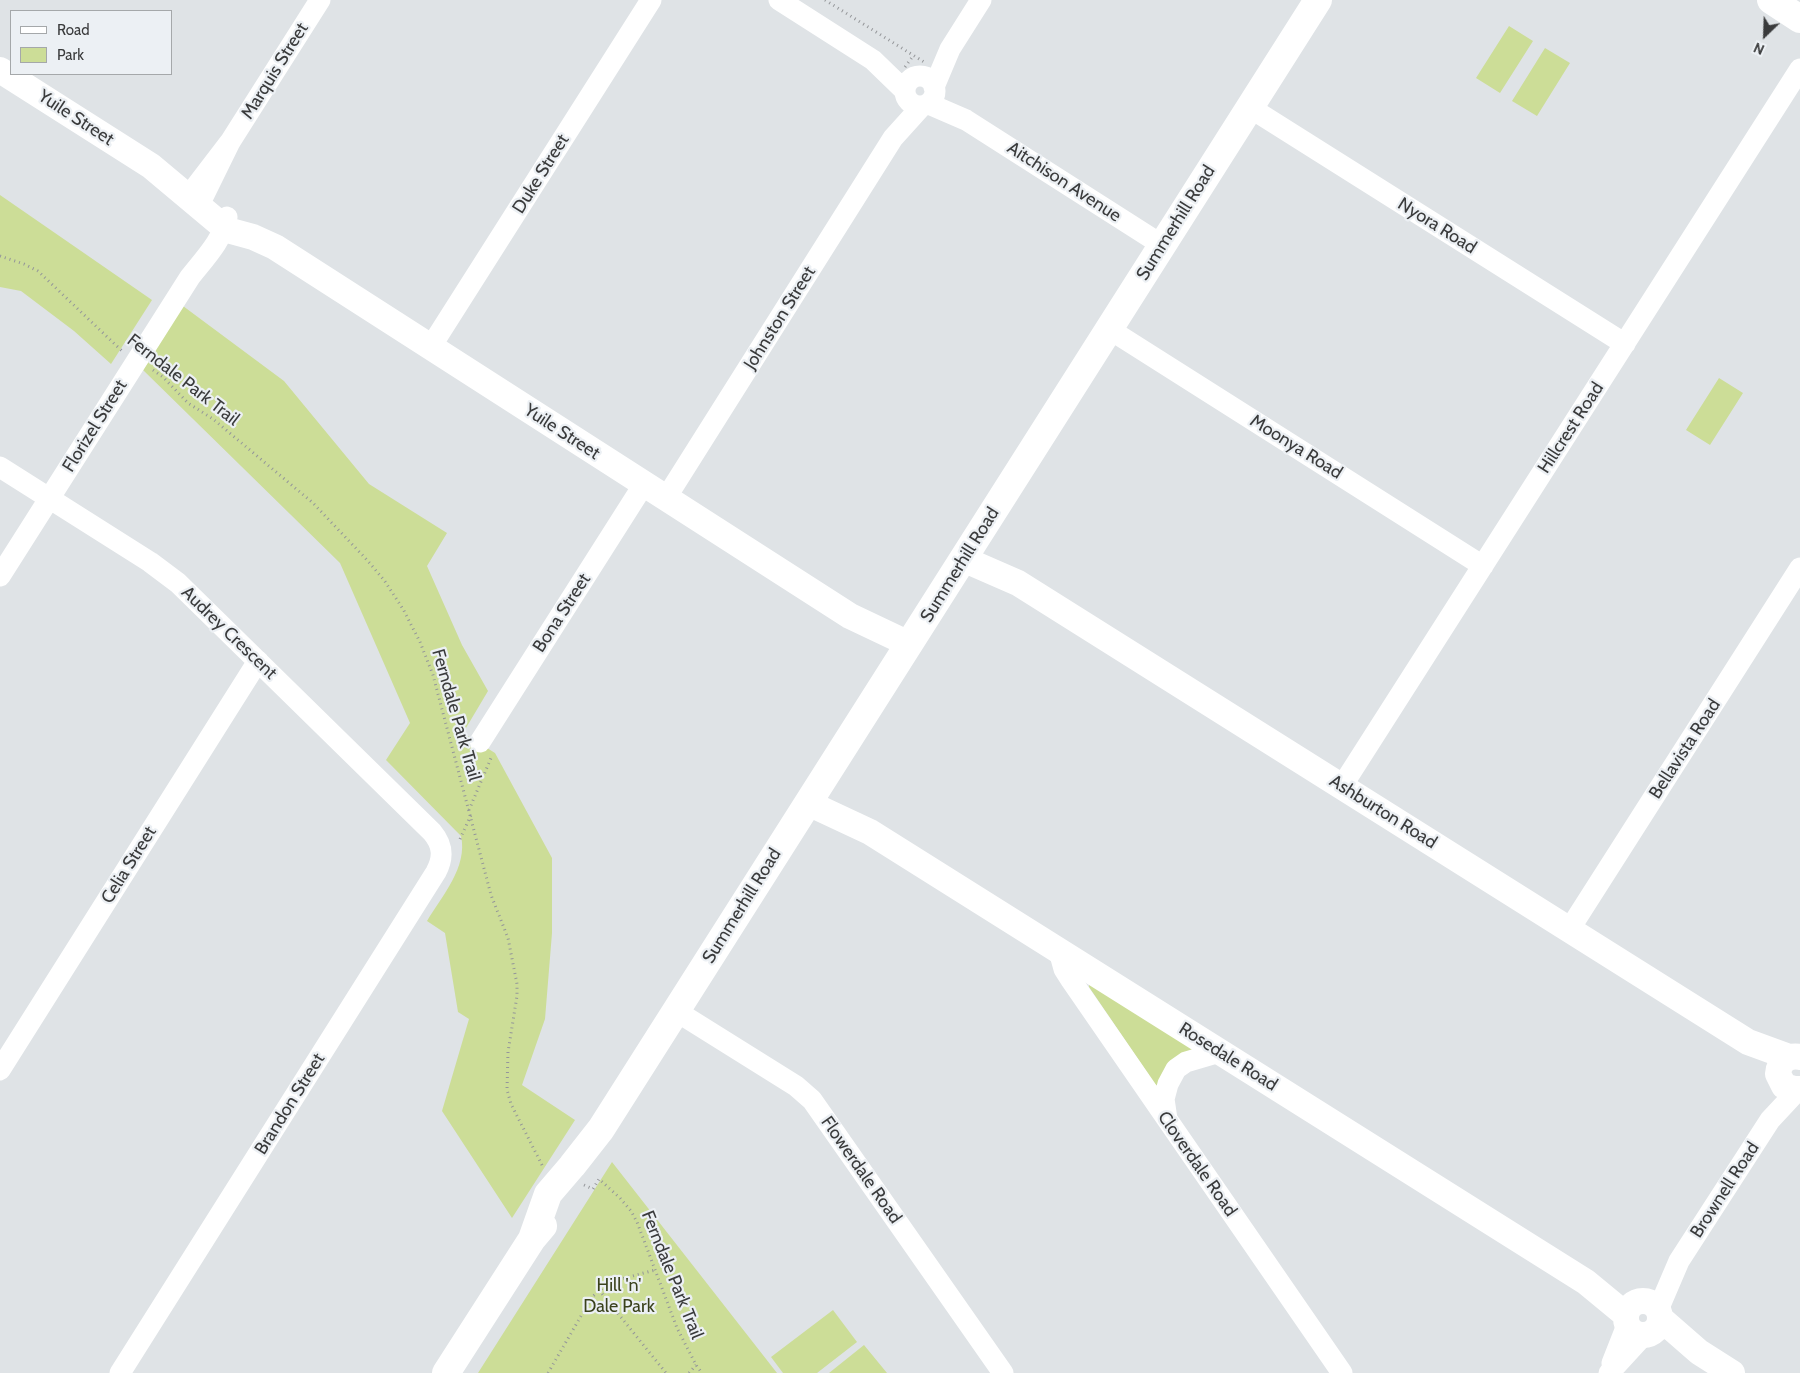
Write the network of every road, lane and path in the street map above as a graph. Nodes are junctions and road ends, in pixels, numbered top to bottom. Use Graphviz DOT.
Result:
graph roads {
  1 [pos="320,0"];
  2 [pos="651,0"];
  3 [pos="779,0"];
  4 [pos="825,0"];
  5 [pos="981,0"];
  6 [pos="1318,0"];
  7 [pos="1772,0"];
  8 [pos="1800,19"];
  9 [pos="1800,69"];
  10 [pos="0,70"];
  11 [pos="921,88"];
  12 [pos="1249,108"];
  13 [pos="197,195"];
  14 [pos="223,223"];
  15 [pos="1162,245"];
  16 [pos="0,256"];
  17 [pos="1108,329"];
  18 [pos="1625,344"];
  19 [pos="430,348"];
  20 [pos="137,360"];
  21 [pos="0,466"];
  22 [pos="644,484"];
  23 [pos="49,498"];
  24 [pos="666,498"];
  25 [pos="968,551"];
  26 [pos="1483,566"];
  27 [pos="1800,568"];
  28 [pos="0,576"];
  29 [pos="904,652"];
  30 [pos="258,660"];
  31 [pos="486,748"];
  32 [pos="1342,786"];
  33 [pos="813,796"];
  34 [pos="469,810"];
  35 [pos="471,815"];
  36 [pos="432,832"];
  37 [pos="460,839"];
  38 [pos="1569,930"];
  39 [pos="1059,951"];
  40 [pos="676,1011"];
  41 [pos="1220,1052"];
  42 [pos="1793,1069"];
  43 [pos="0,1070"];
  44 [pos="1167,1120"];
  45 [pos="601,1129"];
  46 [pos="561,1178"];
  47 [pos="592,1189"];
  48 [pos="532,1239"];
  49 [pos="655,1270"];
  50 [pos="599,1290"];
  51 [pos="1643,1318"];
  52 [pos="696,1365"];
  53 [pos="120,1373"];
  54 [pos="446,1373"];
  55 [pos="548,1373"];
  56 [pos="666,1373"];
  57 [pos="689,1373"];
  58 [pos="702,1373"];
  59 [pos="1003,1373"];
  60 [pos="1342,1373"];
  61 [pos="1609,1373"];
  62 [pos="1732,1373"];
  1 -- 13 [label="street, Marquis Street"];
  2 -- 19 [label="street, Duke Street"];
  3 -- 11 [label="street, Aitchison Avenue"];
  4 -- 11 [label="path"];
  5 -- 11 [label="street, Johnston Street"];
  6 -- 12 [label="main road, Summerhill Road"];
  7 -- 8 [label="main road"];
  9 -- 18 [label="street, Hillcrest Road"];
  10 -- 13 [label="street, Yuile Street"];
  11 -- 15 [label="street, Aitchison Avenue"];
  11 -- 24 [label="street, Johnston Street"];
  12 -- 15 [label="main road, Summerhill Road"];
  12 -- 18 [label="street, Nyora Road"];
  13 -- 14 [label="street, Yuile Street"];
  14 -- 19 [label="street, Yuile Street"];
  14 -- 20 [label="street, Florizel Street"];
  15 -- 17 [label="main road, Summerhill Road"];
  16 -- 20 [label="path, Ferndale Park Trail"];
  17 -- 25 [label="main road, Summerhill Road"];
  17 -- 26 [label="street, Moonya Road"];
  18 -- 26 [label="street, Hillcrest Road"];
  19 -- 22 [label="street, Yuile Street"];
  20 -- 23 [label="street, Florizel Street"];
  20 -- 34 [label="path, Ferndale Park Trail"];
  21 -- 23 [label="street, Audrey Crescent"];
  22 -- 24 [label="street, Yuile Street"];
  22 -- 31 [label="street, Bona Street"];
  23 -- 28 [label="street, Florizel Street"];
  23 -- 30 [label="street, Audrey Crescent"];
  24 -- 29 [label="street, Yuile Street"];
  25 -- 29 [label="main road, Summerhill Road"];
  25 -- 32 [label="street, Ashburton Road"];
  26 -- 32 [label="street, Hillcrest Road"];
  27 -- 38 [label="street, Bellavista Road"];
  29 -- 33 [label="main road, Summerhill Road"];
  30 -- 36 [label="street, Audrey Crescent"];
  30 -- 43 [label="street, Celia Street"];
  31 -- 34 [label="path"];
  32 -- 38 [label="street, Ashburton Road"];
  33 -- 39 [label="street, Rosedale Road"];
  33 -- 40 [label="main road, Summerhill Road"];
  34 -- 35 [label="path, Ferndale Park Trail"];
  35 -- 37 [label="path"];
  35 -- 46 [label="path, Ferndale Park Trail"];
  36 -- 53 [label="street, Brandon Street"];
  38 -- 42 [label="street, Ashburton Road"];
  39 -- 41 [label="street, Rosedale Road"];
  39 -- 44 [label="street, Cloverdale Road"];
  40 -- 45 [label="main road, Summerhill Road"];
  40 -- 59 [label="street, Flowerdale Road"];
  41 -- 44 [label="street"];
  41 -- 51 [label="street, Rosedale Road"];
  42 -- 51 [label="street, Brownell Road"];
  44 -- 60 [label="street, Cloverdale Road"];
  45 -- 46 [label="main road, Summerhill Road"];
  45 -- 48 [label="main road, Summerhill Road"];
  46 -- 48 [label="main road, Summerhill Road"];
  47 -- 49 [label="path, Ferndale Park Trail"];
  48 -- 54 [label="main road, Summerhill Road"];
  49 -- 50 [label="path"];
  49 -- 52 [label="path, Ferndale Park Trail"];
  50 -- 55 [label="path"];
  50 -- 56 [label="path"];
  51 -- 61 [label="street, Brownell Road"];
  51 -- 62 [label="street, Rosedale Road"];
  52 -- 57 [label="path"];
  52 -- 58 [label="path, Ferndale Park Trail"];
}
